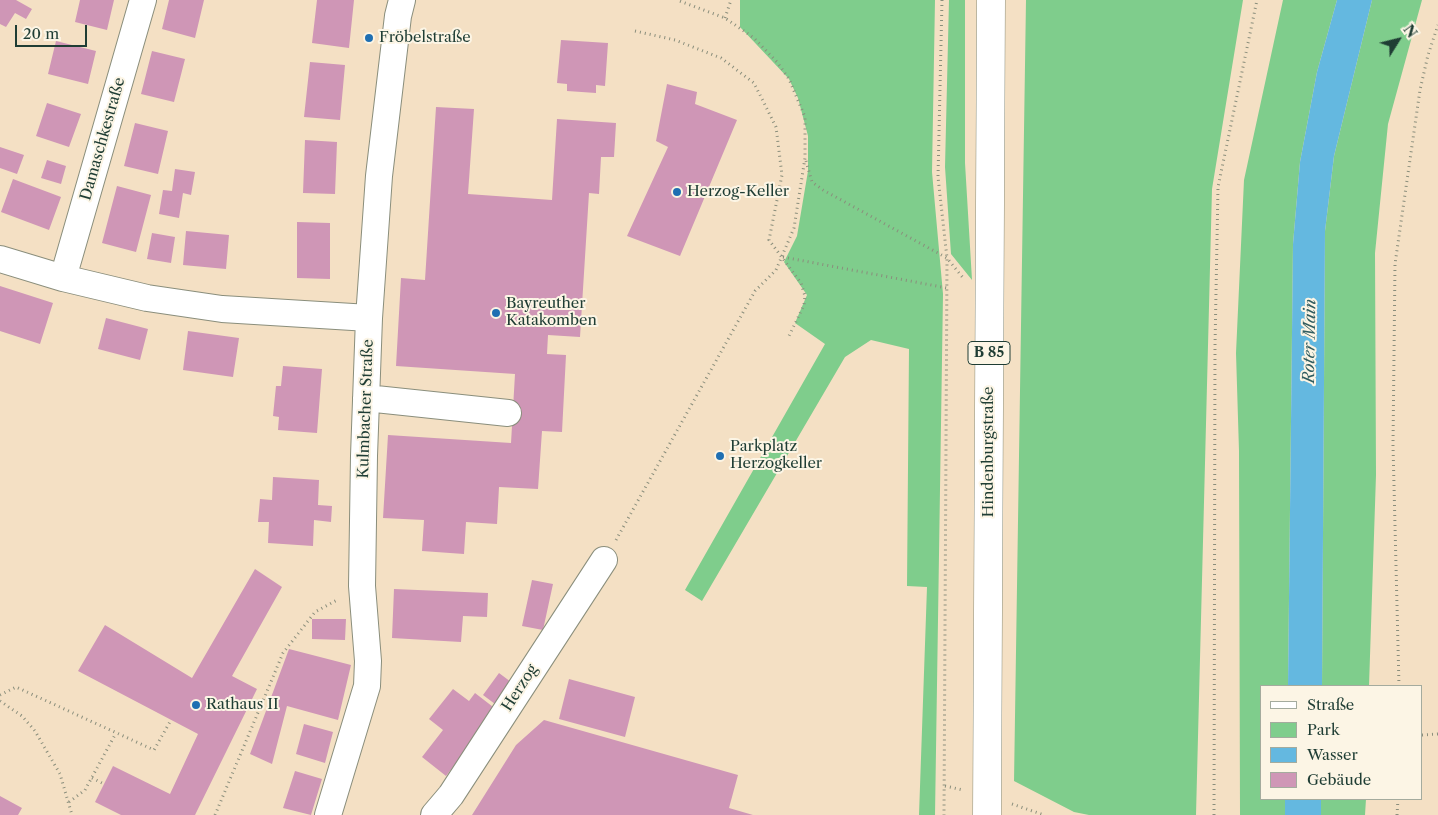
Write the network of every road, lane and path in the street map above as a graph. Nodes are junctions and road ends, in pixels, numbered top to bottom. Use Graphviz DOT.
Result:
graph roads {
  1 [pos="143,0"];
  2 [pos="402,0"];
  3 [pos="677,0"];
  4 [pos="731,0"];
  5 [pos="942,0"];
  6 [pos="991,0"];
  7 [pos="1257,0"];
  8 [pos="725,18"];
  9 [pos="1438,25"];
  10 [pos="635,31"];
  11 [pos="805,158"];
  12 [pos="782,257"];
  13 [pos="947,258"];
  14 [pos="0,260"];
  15 [pos="63,278"];
  16 [pos="946,288"];
  17 [pos="369,318"];
  18 [pos="789,336"];
  19 [pos="366,398"];
  20 [pos="508,413"];
  21 [pos="604,560"];
  22 [pos="362,586"];
  23 [pos="1399,685"];
  24 [pos="0,695"];
  25 [pos="0,701"];
  26 [pos="171,720"];
  27 [pos="116,733"];
  28 [pos="1438,734"];
  29 [pos="1423,735"];
  30 [pos="92,778"];
  31 [pos="104,784"];
  32 [pos="1398,800"];
  33 [pos="69,802"];
  34 [pos="987,805"];
  35 [pos="72,815"];
  36 [pos="215,815"];
  37 [pos="328,815"];
  38 [pos="434,815"];
  39 [pos="944,815"];
  40 [pos="1044,815"];
  41 [pos="1214,815"];
  42 [pos="1398,815"];
  1 -- 15 [label="street, Damaschkestraße"];
  2 -- 17 [label="street, Kulmbacher Straße"];
  3 -- 8 [label="path"];
  4 -- 8 [label="path"];
  5 -- 13 [label="path"];
  6 -- 34 [label="main road, Hindenburgstraße / B 85"];
  7 -- 41 [label="path"];
  8 -- 11 [label="path"];
  9 -- 23 [label="path"];
  10 -- 12 [label="path"];
  11 -- 12 [label="path"];
  11 -- 13 [label="path"];
  12 -- 16 [label="path"];
  12 -- 18 [label="path"];
  12 -- 21 [label="path"];
  13 -- 16 [label="path"];
  14 -- 15 [label="street"];
  15 -- 17 [label="street"];
  16 -- 39 [label="path"];
  17 -- 19 [label="street, Kulmbacher Straße"];
  19 -- 20 [label="street"];
  19 -- 22 [label="street, Kulmbacher Straße"];
  21 -- 38 [label="street, Herzog"];
  22 -- 36 [label="path"];
  22 -- 37 [label="street, Kulmbacher Straße"];
  24 -- 27 [label="path"];
  25 -- 33 [label="path"];
  26 -- 27 [label="path"];
  27 -- 30 [label="path"];
  28 -- 29 [label="path"];
  30 -- 31 [label="path"];
  30 -- 33 [label="path"];
  32 -- 42 [label="path"];
  33 -- 35 [label="path"];
  34 -- 40 [label="path"];
}
